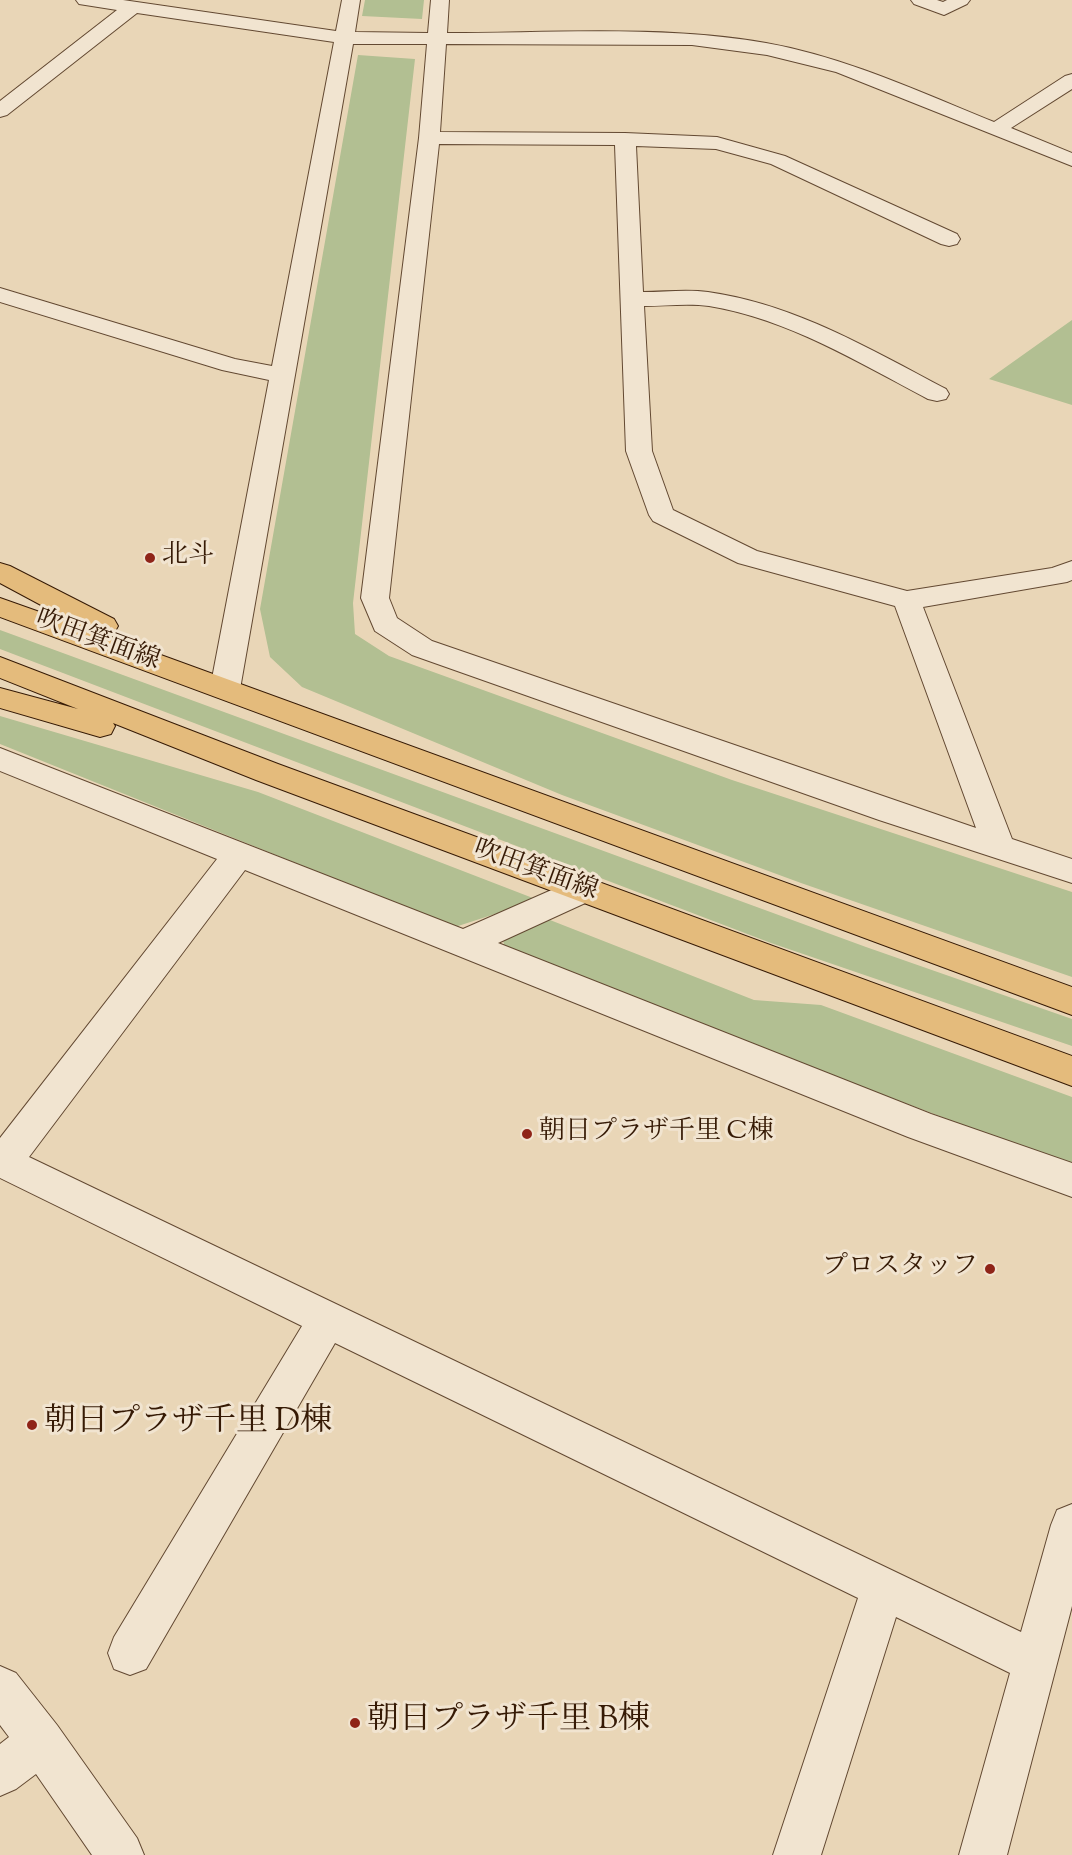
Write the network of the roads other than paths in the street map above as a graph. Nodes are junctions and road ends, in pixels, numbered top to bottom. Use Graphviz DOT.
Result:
graph roads {
  1 [pos="85,0"];
  2 [pos="351,0"];
  3 [pos="440,0"];
  4 [pos="920,0"];
  5 [pos="961,0"];
  6 [pos="133,7"];
  7 [pos="345,38"];
  8 [pos="435,39"];
  9 [pos="1072,80"];
  10 [pos="0,111"];
  11 [pos="995,130"];
  12 [pos="429,138"];
  13 [pos="625,139"];
  14 [pos="1072,160"];
  15 [pos="949,239"];
  16 [pos="0,295"];
  17 [pos="633,299"];
  18 [pos="283,375"];
  19 [pos="938,394"];
  20 [pos="1072,570"];
  21 [pos="0,572"];
  22 [pos="907,600"];
  23 [pos="0,607"];
  24 [pos="0,667"];
  25 [pos="225,689"];
  26 [pos="0,698"];
  27 [pos="0,759"];
  28 [pos="267,772"];
  29 [pos="999,847"];
  30 [pos="238,855"];
  31 [pos="1072,871"];
  32 [pos="583,890"];
  33 [pos="463,944"];
  34 [pos="1072,1000"];
  35 [pos="1072,1071"];
  36 [pos="1072,1180"];
  37 [pos="327,1320"];
  38 [pos="1072,1525"];
  39 [pos="883,1588"];
  40 [pos="130,1653"];
  41 [pos="1036,1662"];
  42 [pos="0,1689"];
  43 [pos="41,1741"];
  44 [pos="0,1773"];
  45 [pos="120,1855"];
  46 [pos="797,1855"];
  47 [pos="983,1855"];
  1 -- 6 [label="street"];
  2 -- 7 [label="street"];
  3 -- 8 [label="street"];
  4 -- 5 [label="street"];
  6 -- 7 [label="street"];
  6 -- 10 [label="street"];
  7 -- 8 [label="street"];
  7 -- 18 [label="street"];
  8 -- 11 [label="street"];
  8 -- 12 [label="street"];
  9 -- 11 [label="street"];
  11 -- 14 [label="street"];
  12 -- 13 [label="street"];
  12 -- 29 [label="street"];
  13 -- 15 [label="street"];
  13 -- 17 [label="street"];
  16 -- 18 [label="street"];
  17 -- 19 [label="street"];
  17 -- 22 [label="street"];
  18 -- 25 [label="street"];
  20 -- 22 [label="street"];
  21 -- 25 [label="main road"];
  22 -- 29 [label="street"];
  23 -- 25 [label="main road, 吹田箕面線"];
  24 -- 28 [label="main road, 吹田箕面線"];
  25 -- 34 [label="main road, 吹田箕面線"];
  26 -- 28 [label="main road"];
  27 -- 30 [label="street"];
  28 -- 32 [label="main road, 吹田箕面線"];
  29 -- 31 [label="street"];
  30 -- 33 [label="street"];
  30 -- 37 [label="street"];
  32 -- 33 [label="street"];
  32 -- 35 [label="main road, 吹田箕面線"];
  33 -- 36 [label="street"];
  37 -- 39 [label="street"];
  37 -- 40 [label="street"];
  38 -- 41 [label="street"];
  39 -- 41 [label="street"];
  39 -- 46 [label="street"];
  41 -- 47 [label="street"];
  42 -- 43 [label="street"];
  43 -- 44 [label="street"];
  43 -- 45 [label="street"];
}
